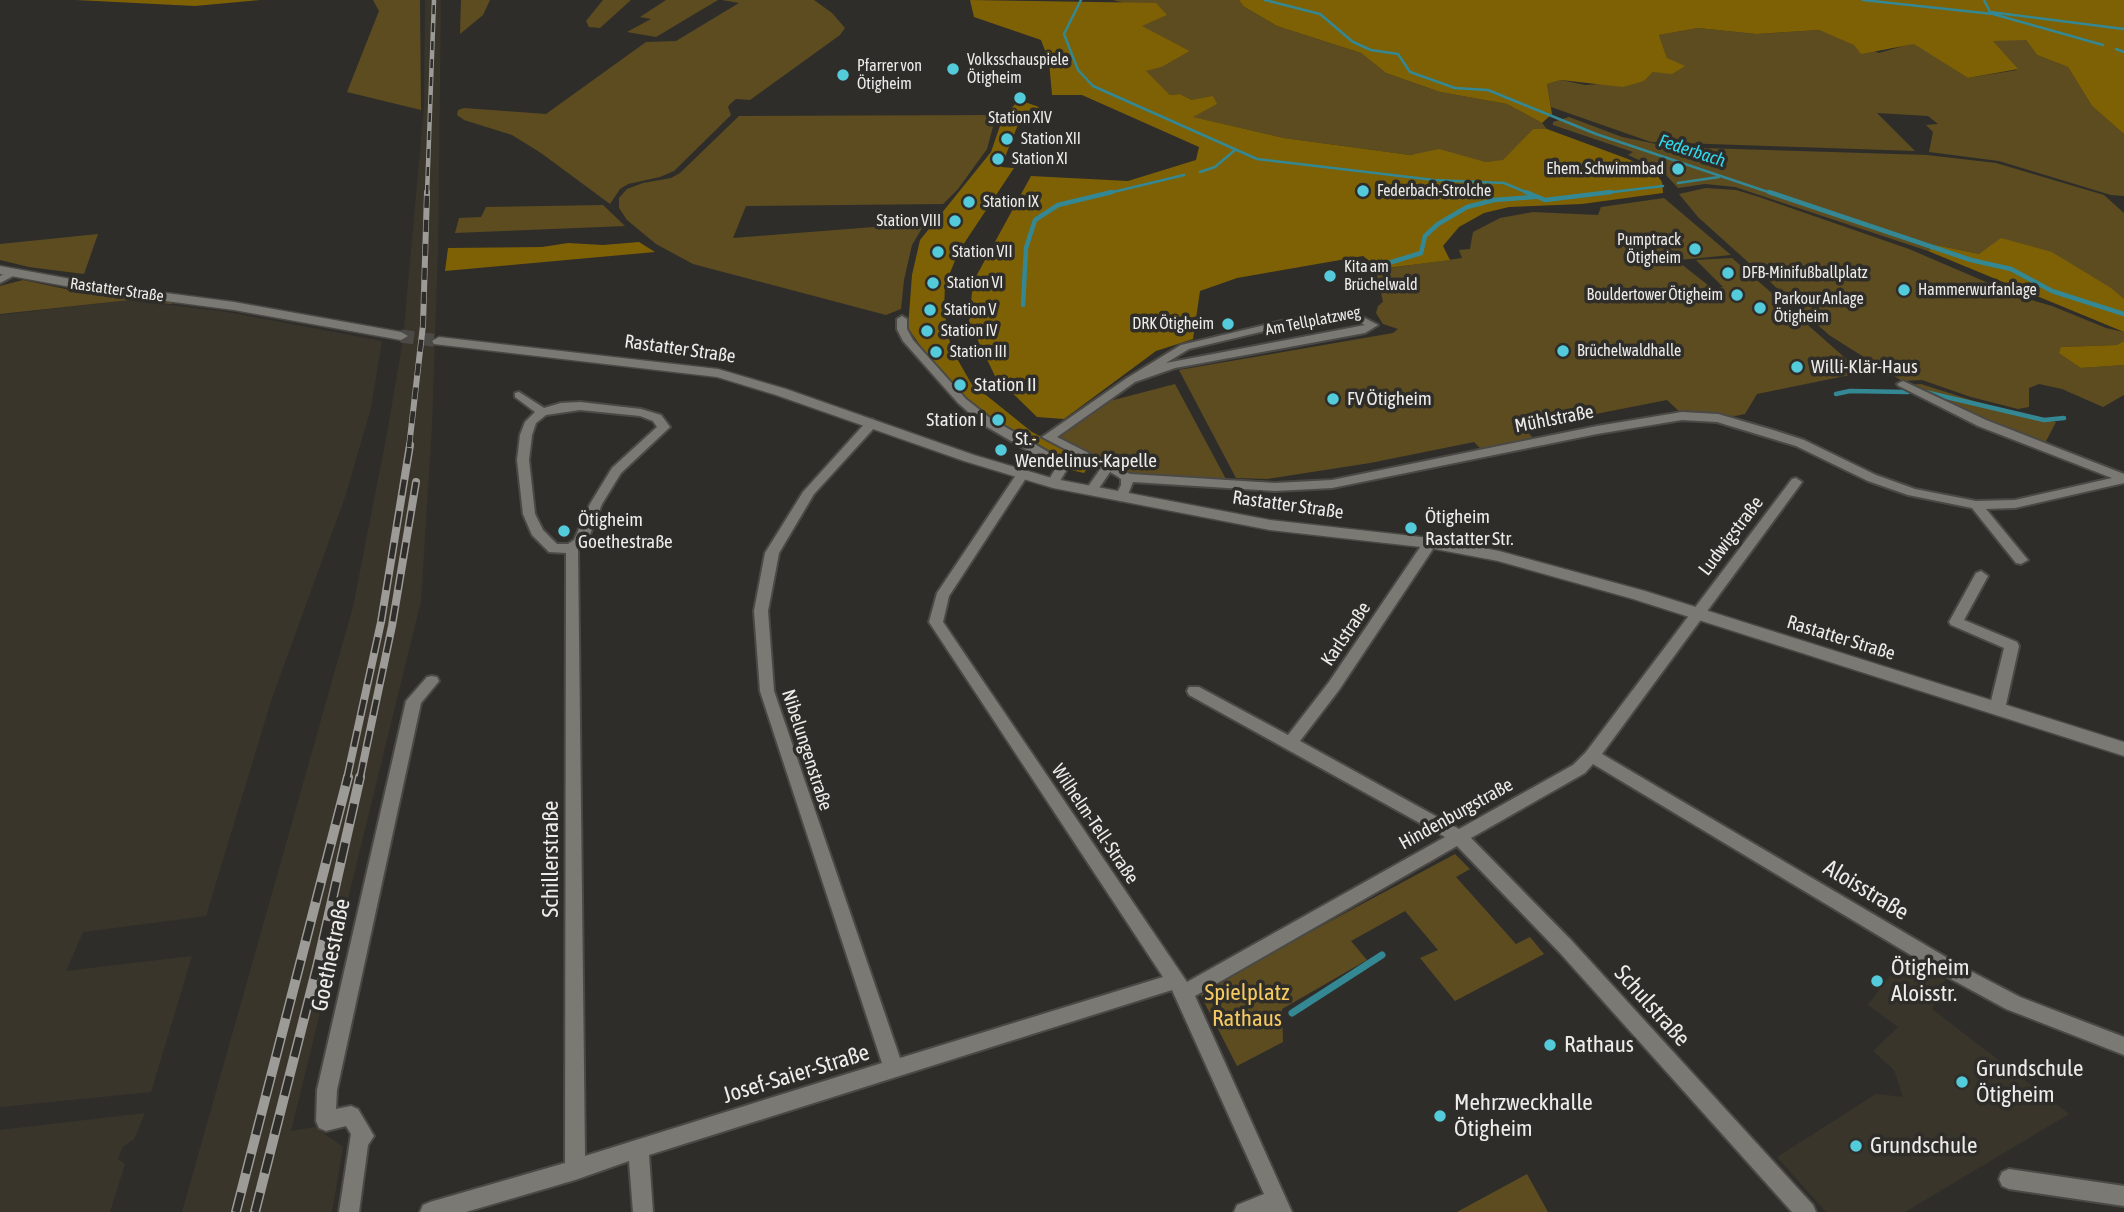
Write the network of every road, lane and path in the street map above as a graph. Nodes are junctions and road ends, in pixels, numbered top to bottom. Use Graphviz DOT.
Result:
graph roads {
  1 [pos="4,274"];
  2 [pos="902,319"];
  3 [pos="401,336"];
  4 [pos="439,341"];
  5 [pos="1130,380"];
  6 [pos="1903,384"];
  7 [pos="519,395"];
  8 [pos="542,412"];
  9 [pos="872,424"];
  10 [pos="1108,466"];
  11 [pos="1022,475"];
  12 [pos="1127,478"];
  13 [pos="2124,479"];
  14 [pos="1796,482"];
  15 [pos="1053,483"];
  16 [pos="1091,491"];
  17 [pos="1121,497"];
  18 [pos="1976,505"];
  19 [pos="1430,543"];
  20 [pos="571,548"];
  21 [pos="2021,560"];
  22 [pos="1981,576"];
  23 [pos="1698,614"];
  24 [pos="432,681"];
  25 [pos="1194,691"];
  26 [pos="1997,709"];
  27 [pos="1290,743"];
  28 [pos="2124,749"];
  29 [pos="1592,756"];
  30 [pos="1458,836"];
  31 [pos="1180,987"];
  32 [pos="2124,1046"];
  33 [pos="894,1069"];
  34 [pos="638,1148"];
  35 [pos="575,1170"];
  36 [pos="2009,1179"];
  37 [pos="2124,1196"];
  38 [pos="1280,1206"];
  39 [pos="349,1212"];
  40 [pos="430,1212"];
  41 [pos="643,1212"];
  42 [pos="1244,1212"];
  43 [pos="1806,1212"];
  1 -- 3 [label="street, Rastatter Straße"];
  2 -- 15 [label="street"];
  4 -- 9 [label="street, Rastatter Straße"];
  5 -- 5 [label="street, Am Tellplatzweg"];
  5 -- 10 [label="street, Am Tellplatzweg"];
  6 -- 13 [label="street, Mühlstraße"];
  7 -- 8 [label="street"];
  8 -- 20 [label="street"];
  8 -- 20 [label="street"];
  9 -- 11 [label="street, Rastatter Straße"];
  9 -- 33 [label="street, Nibelungenstraße"];
  10 -- 12 [label="street, Am Tellplatzweg"];
  10 -- 16 [label="street"];
  11 -- 15 [label="street, Rastatter Straße"];
  11 -- 31 [label="street, Wilhelm-Tell-Straße"];
  12 -- 17 [label="street"];
  12 -- 18 [label="street, Mühlstraße"];
  13 -- 18 [label="street, Mühlstraße"];
  14 -- 23 [label="street, Ludwigstraße"];
  15 -- 16 [label="street, Rastatter Straße"];
  16 -- 17 [label="street, Rastatter Straße"];
  17 -- 19 [label="street, Rastatter Straße"];
  18 -- 21 [label="street"];
  19 -- 23 [label="street, Rastatter Straße"];
  19 -- 27 [label="street, Karlstraße"];
  20 -- 35 [label="street, Schillerstraße"];
  22 -- 26 [label="street"];
  23 -- 26 [label="street, Rastatter Straße"];
  23 -- 29 [label="street, Hindenburgstraße"];
  24 -- 39 [label="street, Goethestraße"];
  25 -- 27 [label="street"];
  26 -- 28 [label="street, Rastatter Straße"];
  27 -- 30 [label="street"];
  29 -- 30 [label="street, Hindenburgstraße"];
  29 -- 32 [label="street, Aloisstraße"];
  30 -- 31 [label="street, Hindenburgstraße"];
  30 -- 43 [label="street, Schulstraße"];
  31 -- 33 [label="street, Josef-Saier-Straße"];
  31 -- 38 [label="street, Wilhelm-Tell-Straße"];
  33 -- 34 [label="street, Josef-Saier-Straße"];
  34 -- 35 [label="street, Josef-Saier-Straße"];
  34 -- 41 [label="street"];
  35 -- 40 [label="street, Josef-Saier-Straße"];
  36 -- 37 [label="street"];
  38 -- 42 [label="street"];
}
